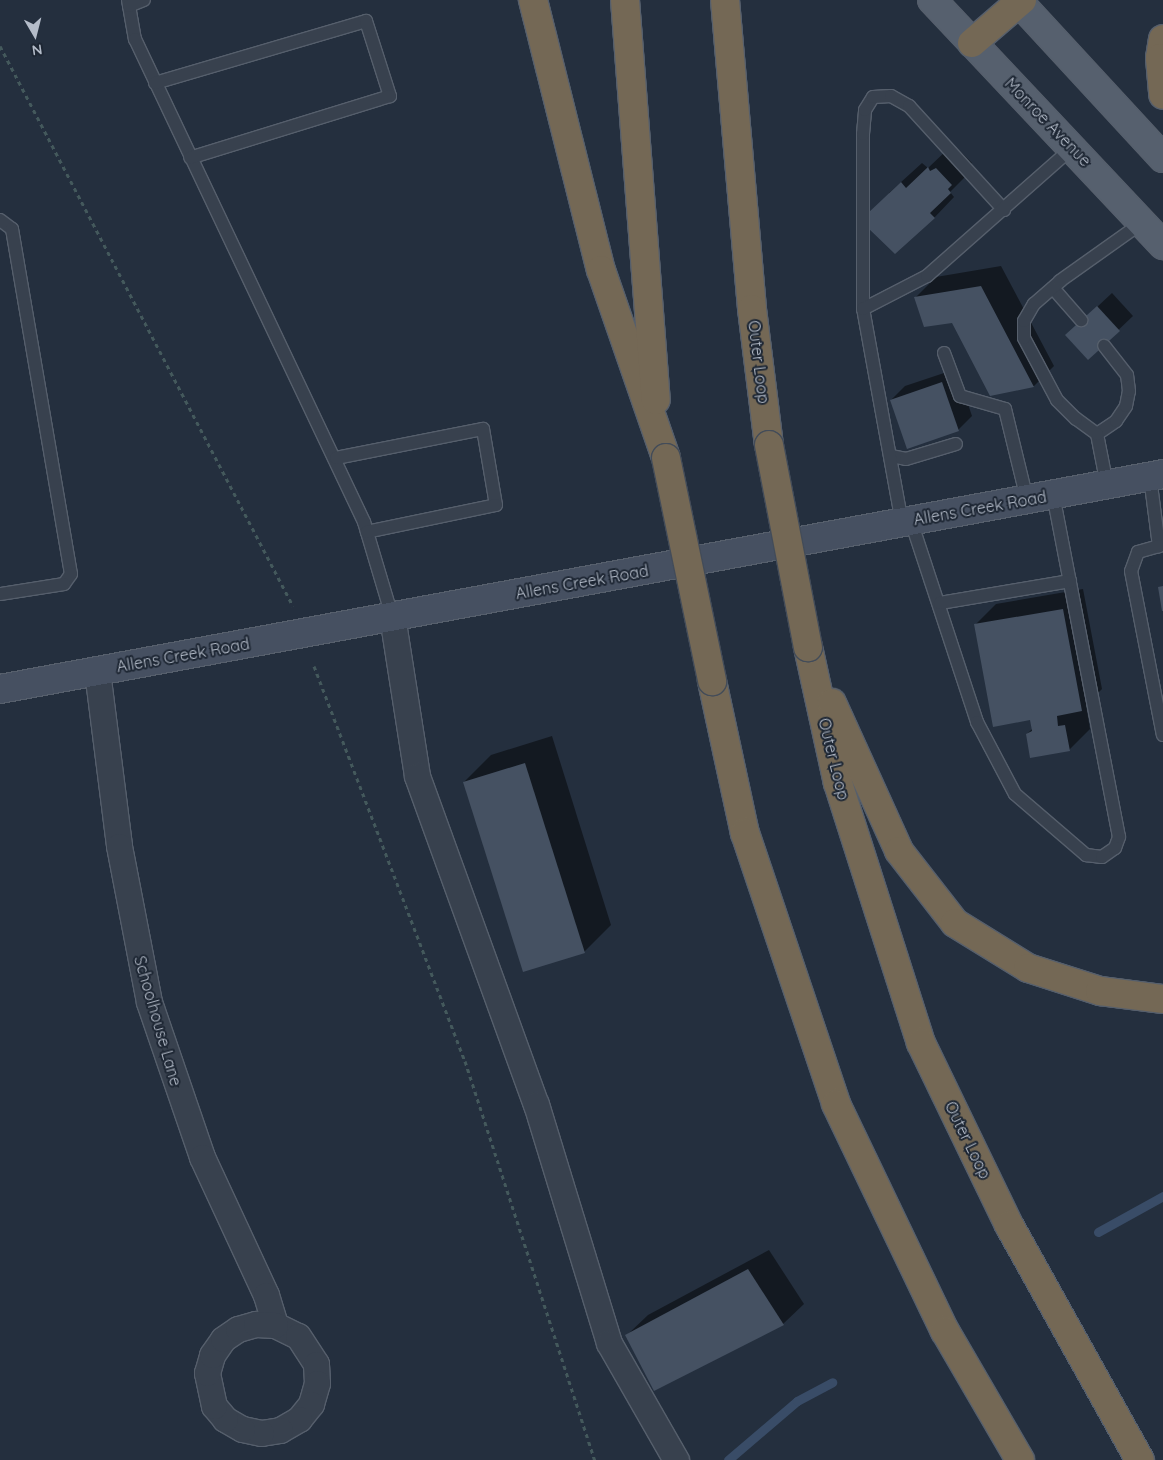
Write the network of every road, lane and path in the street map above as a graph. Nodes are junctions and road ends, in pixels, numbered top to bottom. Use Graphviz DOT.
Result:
graph roads {
  1 [pos="144,0"];
  2 [pos="533,0"];
  3 [pos="625,0"];
  4 [pos="725,0"];
  5 [pos="932,0"];
  6 [pos="1019,1"];
  7 [pos="128,3"];
  8 [pos="1163,39"];
  9 [pos="972,43"];
  10 [pos="0,46"];
  11 [pos="155,83"];
  12 [pos="1163,95"];
  13 [pos="1072,148"];
  14 [pos="190,158"];
  15 [pos="1163,158"];
  16 [pos="1004,210"];
  17 [pos="0,220"];
  18 [pos="1143,222"];
  19 [pos="1163,245"];
  20 [pos="1053,288"];
  21 [pos="863,309"];
  22 [pos="1082,320"];
  23 [pos="1104,346"];
  24 [pos="944,353"];
  25 [pos="1097,434"];
  26 [pos="956,444"];
  27 [pos="891,456"];
  28 [pos="336,458"];
  29 [pos="666,458"];
  30 [pos="1156,476"];
  31 [pos="1107,485"];
  32 [pos="1040,497"];
  33 [pos="906,522"];
  34 [pos="367,532"];
  35 [pos="1161,545"];
  36 [pos="1070,581"];
  37 [pos="0,594"];
  38 [pos="940,603"];
  39 [pos="294,606"];
  40 [pos="392,616"];
  41 [pos="808,647"];
  42 [pos="314,666"];
  43 [pos="97,671"];
  44 [pos="0,689"];
  45 [pos="1163,735"];
  46 [pos="1163,999"];
  47 [pos="275,1325"];
  48 [pos="595,1460"];
  49 [pos="676,1460"];
  50 [pos="1020,1460"];
  51 [pos="1140,1460"];
  1 -- 7 [label="lane"];
  2 -- 29 [label="highway"];
  3 -- 29 [label="highway"];
  4 -- 41 [label="highway, Outer Loop, bridge"];
  5 -- 9 [label="main road, Monroe Avenue"];
  6 -- 9 [label="highway"];
  6 -- 15 [label="main road"];
  7 -- 11 [label="lane"];
  8 -- 12 [label="highway"];
  9 -- 13 [label="main road, Monroe Avenue"];
  10 -- 39 [label="path"];
  11 -- 14 [label="lane"];
  11 -- 14 [label="lane"];
  13 -- 16 [label="lane"];
  13 -- 18 [label="main road, Monroe Avenue"];
  14 -- 28 [label="lane"];
  16 -- 21 [label="lane"];
  16 -- 21 [label="lane"];
  17 -- 37 [label="lane"];
  18 -- 19 [label="main road, Monroe Avenue"];
  18 -- 20 [label="lane"];
  20 -- 22 [label="lane"];
  20 -- 25 [label="lane"];
  21 -- 27 [label="lane"];
  23 -- 25 [label="lane"];
  24 -- 32 [label="lane"];
  25 -- 31 [label="lane"];
  26 -- 27 [label="lane"];
  27 -- 33 [label="lane"];
  28 -- 34 [label="lane"];
  28 -- 34 [label="lane"];
  29 -- 50 [label="highway, bridge"];
  30 -- 31 [label="street, Allens Creek Road"];
  30 -- 35 [label="lane"];
  31 -- 32 [label="street, Allens Creek Road"];
  32 -- 33 [label="street, Allens Creek Road"];
  32 -- 36 [label="lane"];
  33 -- 38 [label="lane"];
  33 -- 40 [label="street, Allens Creek Road"];
  34 -- 40 [label="lane"];
  35 -- 45 [label="lane"];
  36 -- 38 [label="lane"];
  36 -- 38 [label="lane"];
  40 -- 43 [label="street, Allens Creek Road"];
  40 -- 49 [label="street"];
  41 -- 46 [label="highway"];
  41 -- 51 [label="highway, Outer Loop"];
  42 -- 48 [label="path"];
  43 -- 44 [label="street, Allens Creek Road"];
  43 -- 47 [label="street, Schoolhouse Lane"];
  47 -- 47 [label="street"];
}
